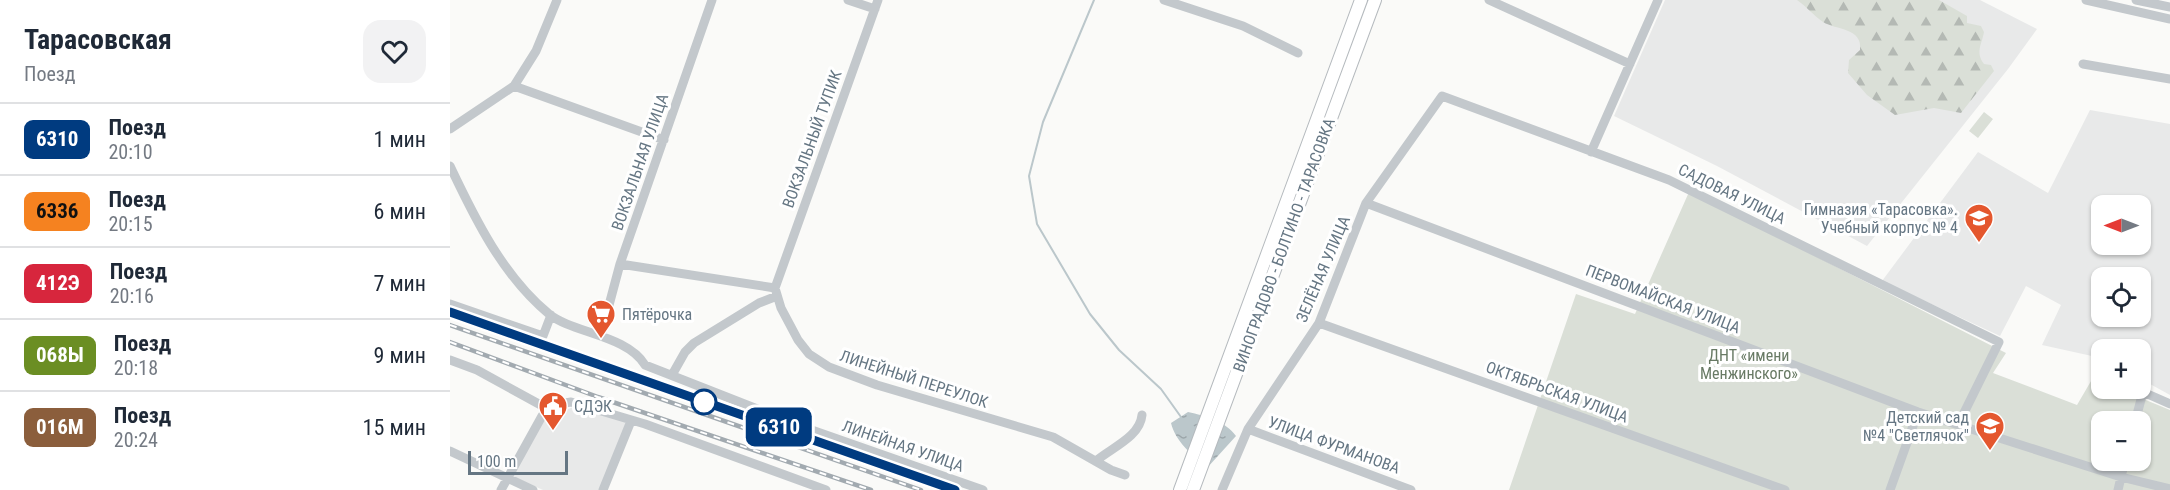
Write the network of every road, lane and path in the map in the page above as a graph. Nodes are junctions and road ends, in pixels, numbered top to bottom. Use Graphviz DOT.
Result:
graph roads {
  1 [pos="557,0"];
  2 [pos="712,0"];
  3 [pos="848,0"];
  4 [pos="1164,0"];
  5 [pos="1361,0"];
  6 [pos="1375,0"];
  7 [pos="1490,0"];
  8 [pos="1658,0"];
  9 [pos="2086,0"];
  10 [pos="2136,0"];
  11 [pos="876,5"];
  12 [pos="2170,7"];
  13 [pos="2170,18"];
  14 [pos="1298,53"];
  15 [pos="1630,64"];
  16 [pos="2084,64"];
  17 [pos="2170,79"];
  18 [pos="514,86"];
  19 [pos="1442,96"];
  20 [pos="450,129"];
  21 [pos="664,140"];
  22 [pos="1591,152"];
  23 [pos="450,166"];
  24 [pos="1366,203"];
  25 [pos="620,264"];
  26 [pos="776,292"];
  27 [pos="450,304"];
  28 [pos="550,315"];
  29 [pos="1319,323"];
  30 [pos="601,335"];
  31 [pos="450,360"];
  32 [pos="672,375"];
  33 [pos="2170,404"];
  34 [pos="1217,407"];
  35 [pos="548,409"];
  36 [pos="2139,411"];
  37 [pos="1918,412"];
  38 [pos="1142,415"];
  39 [pos="631,421"];
  40 [pos="1958,425"];
  41 [pos="1248,429"];
  42 [pos="450,451"];
  43 [pos="1096,461"];
  44 [pos="2123,471"];
  45 [pos="1125,475"];
  46 [pos="2121,477"];
  47 [pos="506,478"];
  48 [pos="2170,489"];
  49 [pos="501,490"];
  50 [pos="533,490"];
  51 [pos="603,490"];
  52 [pos="825,490"];
  53 [pos="983,490"];
  54 [pos="1180,490"];
  55 [pos="1193,490"];
  56 [pos="1222,490"];
  57 [pos="1411,490"];
  58 [pos="1785,490"];
  59 [pos="1890,490"];
  60 [pos="2118,490"];
  1 -- 18 [label="street"];
  2 -- 21 [label="street, ВОКЗАЛЬНАЯ УЛИЦА"];
  3 -- 11 [label="street"];
  4 -- 14 [label="street"];
  5 -- 34 [label="main road, ВИНОГРАДОВО - БОЛТИНО - ТАРАСОВКА"];
  6 -- 34 [label="main road, ВИНОГРАДОВО - БОЛТИНО - ТАРАСОВКА"];
  7 -- 15 [label="street"];
  8 -- 15 [label="street"];
  9 -- 13 [label="street"];
  10 -- 12 [label="street"];
  11 -- 26 [label="street, ВОКЗАЛЬНЫЙ ТУПИК"];
  15 -- 22 [label="street"];
  16 -- 17 [label="street"];
  18 -- 20 [label="street"];
  18 -- 21 [label="street"];
  19 -- 22 [label="street, САДОВАЯ УЛИЦА"];
  19 -- 24 [label="street, ЗЕЛЁНАЯ УЛИЦА"];
  21 -- 25 [label="street, ВОКЗАЛЬНАЯ УЛИЦА"];
  22 -- 40 [label="street, САДОВАЯ УЛИЦА"];
  23 -- 28 [label="street"];
  24 -- 29 [label="street, ЗЕЛЁНАЯ УЛИЦА"];
  24 -- 37 [label="street, ПЕРВОМАЙСКАЯ УЛИЦА"];
  25 -- 26 [label="street"];
  25 -- 30 [label="street, ВОКЗАЛЬНАЯ УЛИЦА"];
  26 -- 32 [label="street"];
  26 -- 43 [label="street, ЛИНЕЙНЫЙ ПЕРЕУЛОК"];
  27 -- 28 [label="street"];
  28 -- 30 [label="street, ЛИНЕЙНАЯ УЛИЦА"];
  29 -- 41 [label="street, ЗЕЛЁНАЯ УЛИЦА"];
  29 -- 58 [label="street, ОКТЯБРЬСКАЯ УЛИЦА"];
  30 -- 32 [label="street, ЛИНЕЙНАЯ УЛИЦА"];
  31 -- 35 [label="street"];
  32 -- 53 [label="street, ЛИНЕЙНАЯ УЛИЦА"];
  33 -- 36 [label="street"];
  34 -- 54 [label="main road, ВИНОГРАДОВО - БОЛТИНО - ТАРАСОВКА"];
  34 -- 55 [label="main road, ВИНОГРАДОВО - БОЛТИНО - ТАРАСОВКА"];
  35 -- 39 [label="street"];
  35 -- 47 [label="street"];
  37 -- 40 [label="street, ПЕРВОМАЙСКАЯ УЛИЦА"];
  37 -- 59 [label="street"];
  38 -- 43 [label="street"];
  39 -- 51 [label="street"];
  39 -- 52 [label="street"];
  40 -- 46 [label="street, ПЕРВОМАЙСКАЯ УЛИЦА"];
  41 -- 56 [label="street, ЗЕЛЁНАЯ УЛИЦА"];
  41 -- 57 [label="street, УЛИЦА ФУРМАНОВА"];
  42 -- 47 [label="street"];
  43 -- 45 [label="street, ЛИНЕЙНЫЙ ПЕРЕУЛОК"];
  44 -- 46 [label="street"];
  46 -- 48 [label="street, ПЕРВОМАЙСКАЯ УЛИЦА"];
  46 -- 60 [label="street"];
  47 -- 49 [label="street"];
  47 -- 50 [label="street"];
}
